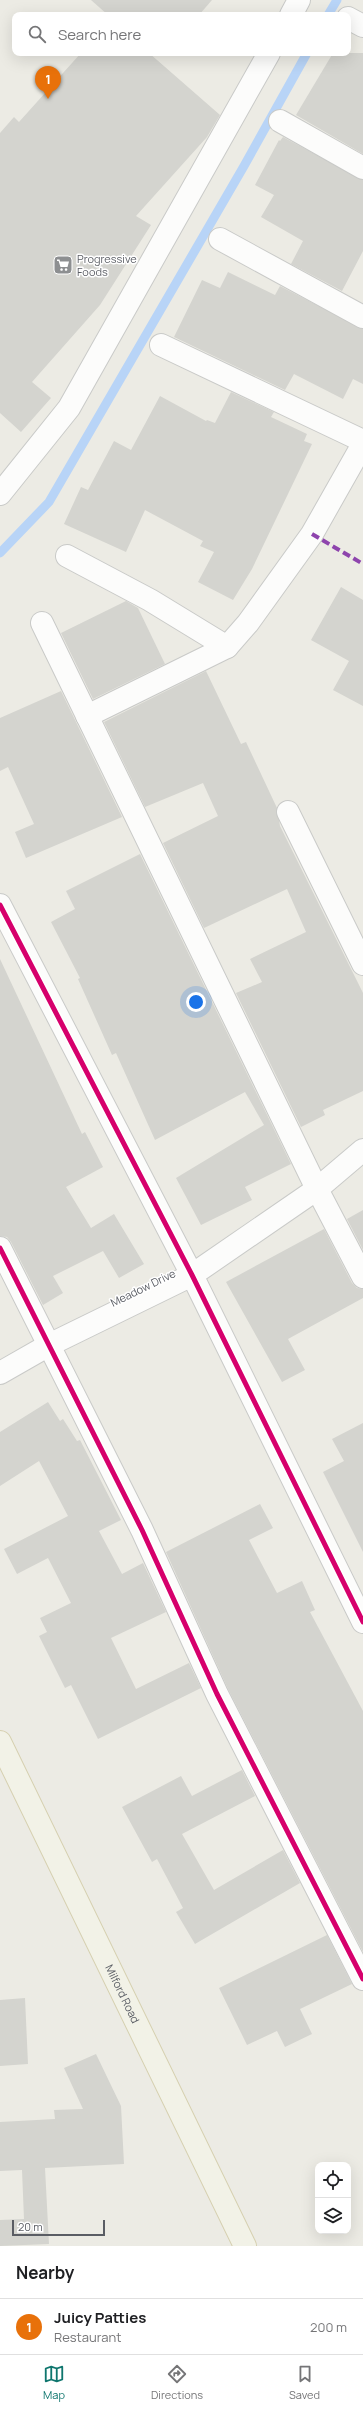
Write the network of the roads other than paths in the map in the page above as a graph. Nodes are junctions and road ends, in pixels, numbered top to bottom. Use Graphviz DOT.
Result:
graph roads {
  1 [pos="299,0"];
  2 [pos="293,12"];
  3 [pos="351,20"];
  4 [pos="363,26"];
  5 [pos="267,56"];
  6 [pos="280,121"];
  7 [pos="363,168"];
  8 [pos="220,239"];
  9 [pos="363,318"];
  10 [pos="161,345"];
  11 [pos="363,443"];
  12 [pos="0,494"];
  13 [pos="66,556"];
  14 [pos="42,623"];
  15 [pos="227,647"];
  16 [pos="87,716"];
  17 [pos="288,812"];
  18 [pos="0,905"];
  19 [pos="363,964"];
  20 [pos="363,1150"];
  21 [pos="317,1189"];
  22 [pos="0,1248"];
  23 [pos="192,1275"];
  24 [pos="363,1277"];
  25 [pos="49,1345"];
  26 [pos="0,1373"];
  27 [pos="363,1622"];
  28 [pos="0,1742"];
  29 [pos="363,1979"];
  30 [pos="245,2246"];
  1 -- 2 [label="street"];
  3 -- 4 [label="street"];
  5 -- 12 [label="street"];
  6 -- 7 [label="street"];
  8 -- 9 [label="street"];
  10 -- 11 [label="street"];
  11 -- 15 [label="street"];
  13 -- 15 [label="street"];
  14 -- 16 [label="street"];
  15 -- 16 [label="street"];
  16 -- 21 [label="street"];
  17 -- 19 [label="street"];
  18 -- 23 [label="street"];
  20 -- 21 [label="street, Meadow Drive"];
  21 -- 23 [label="street, Meadow Drive"];
  21 -- 24 [label="street"];
  22 -- 25 [label="street"];
  23 -- 25 [label="street, Meadow Drive"];
  23 -- 27 [label="street"];
  25 -- 26 [label="street, Meadow Drive"];
  25 -- 29 [label="street"];
  28 -- 30 [label="main road, Milford Road"];
}
